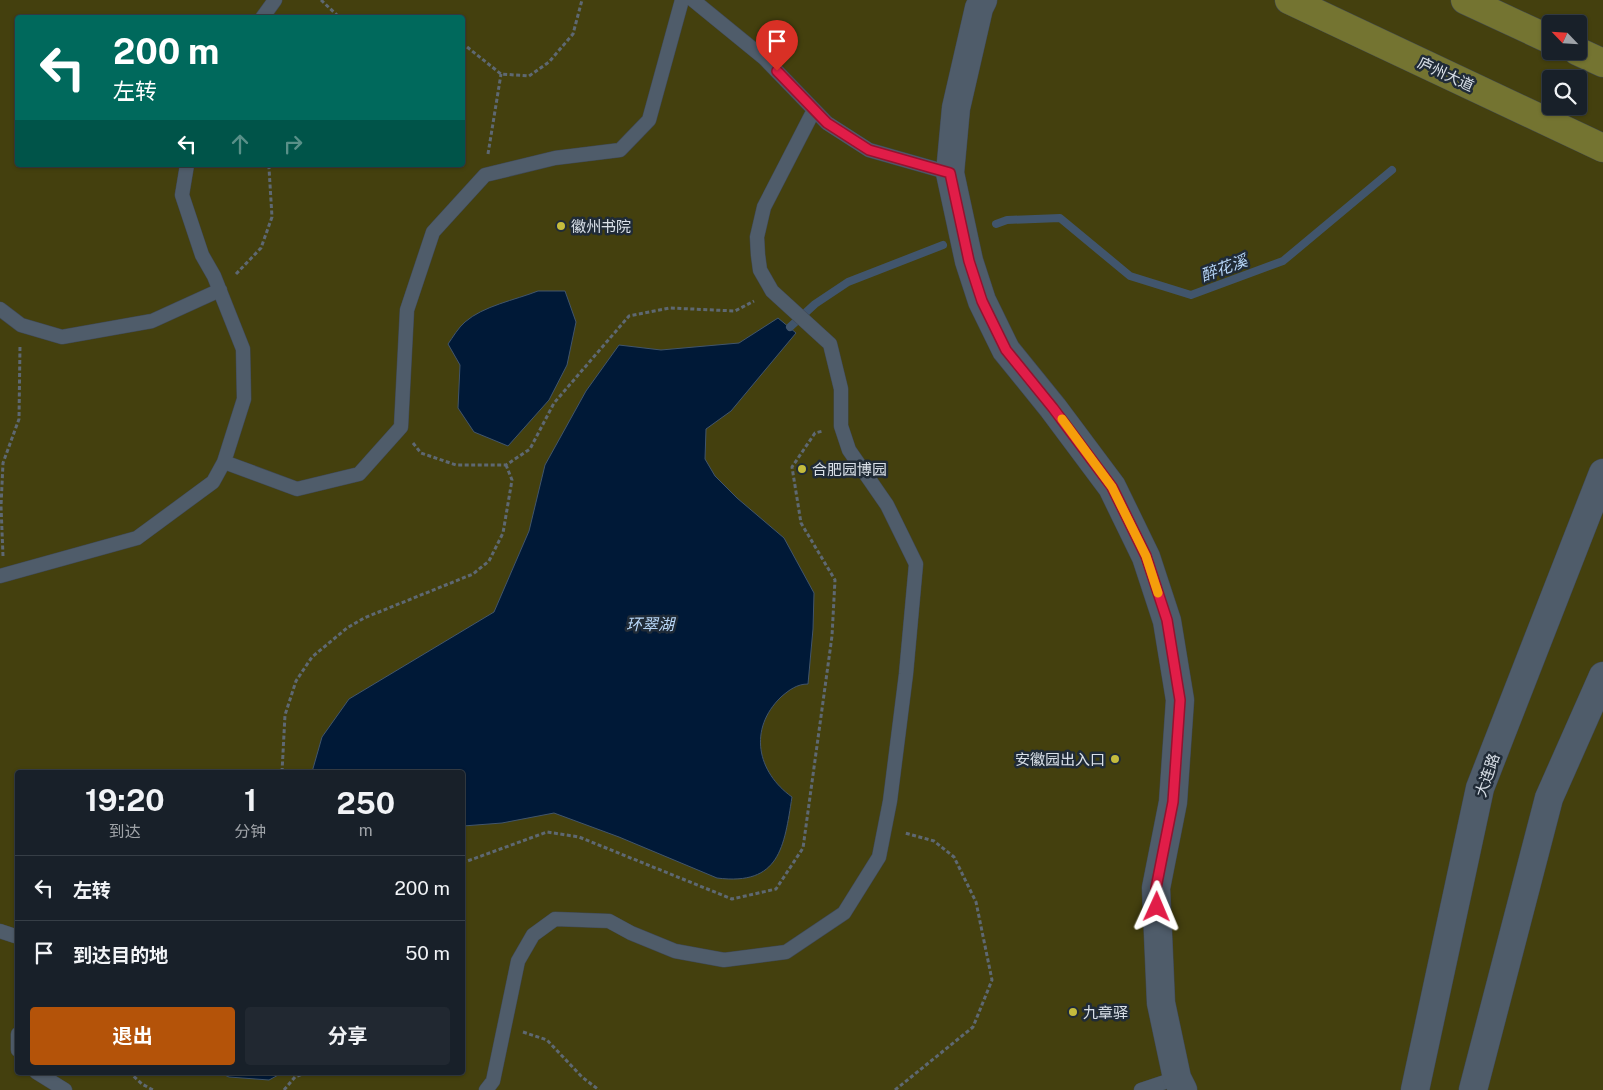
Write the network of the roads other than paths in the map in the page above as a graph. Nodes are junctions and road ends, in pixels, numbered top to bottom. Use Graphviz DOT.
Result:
graph roads {
  1 [pos="275,0"];
  2 [pos="682,0"];
  3 [pos="693,0"];
  4 [pos="1289,0"];
  5 [pos="1465,0"];
  6 [pos="981,4"];
  7 [pos="264,15"];
  8 [pos="1542,36"];
  9 [pos="1588,56"];
  10 [pos="1603,63"];
  11 [pos="814,110"];
  12 [pos="1603,148"];
  13 [pos="187,167"];
  14 [pos="950,173"];
  15 [pos="220,290"];
  16 [pos="0,309"];
  17 [pos="224,462"];
  18 [pos="1603,473"];
  19 [pos="2,575"];
  20 [pos="1603,676"];
  21 [pos="0,931"];
  22 [pos="15,936"];
  23 [pos="41,1075"];
  24 [pos="1180,1084"];
  25 [pos="65,1090"];
  26 [pos="486,1090"];
  27 [pos="1141,1090"];
  28 [pos="1415,1090"];
  29 [pos="1473,1090"];
  1 -- 7 [label="lane"];
  2 -- 17 [label="lane"];
  3 -- 11 [label="lane"];
  4 -- 12 [label="main road, 庐州大道"];
  5 -- 8 [label="main road"];
  6 -- 14 [label="street"];
  9 -- 10 [label="main road"];
  11 -- 14 [label="lane"];
  11 -- 26 [label="lane"];
  13 -- 15 [label="lane"];
  14 -- 24 [label="street"];
  15 -- 16 [label="lane"];
  15 -- 17 [label="lane"];
  17 -- 19 [label="lane"];
  18 -- 28 [label="street, 大连路"];
  20 -- 29 [label="street"];
  21 -- 22 [label="lane"];
  23 -- 25 [label="lane"];
  24 -- 27 [label="lane"];
}
